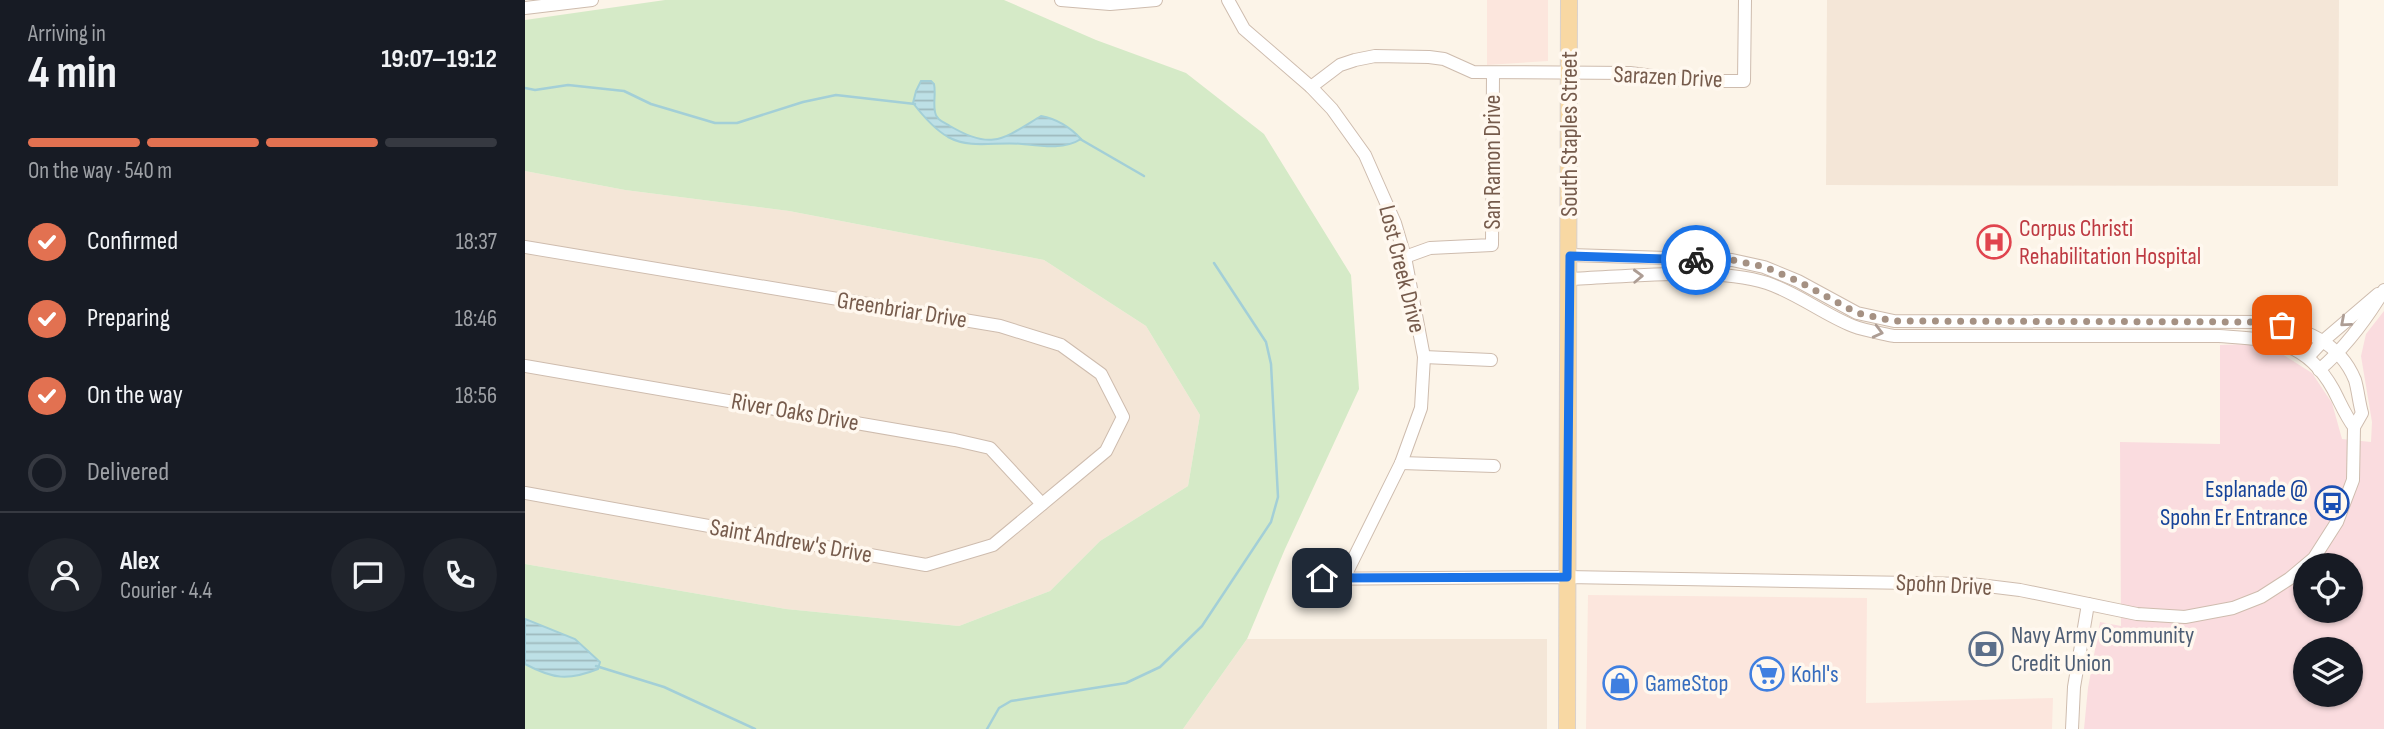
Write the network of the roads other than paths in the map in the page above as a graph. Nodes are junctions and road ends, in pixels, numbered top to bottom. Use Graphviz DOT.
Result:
graph roads {
  1 [pos="592,0"];
  2 [pos="1061,0"];
  3 [pos="1156,0"];
  4 [pos="1228,0"];
  5 [pos="1569,0"];
  6 [pos="1745,0"];
  7 [pos="525,8"];
  8 [pos="1493,73"];
  9 [pos="1568,74"];
  10 [pos="1311,87"];
  11 [pos="525,247"];
  12 [pos="1570,256"];
  13 [pos="1405,257"];
  14 [pos="1694,260"];
  15 [pos="1694,274"];
  16 [pos="1783,275"];
  17 [pos="1569,279"];
  18 [pos="1777,287"];
  19 [pos="2384,290"];
  20 [pos="1929,322"];
  21 [pos="2066,322"];
  22 [pos="2219,322"];
  23 [pos="1929,336"];
  24 [pos="2065,336"];
  25 [pos="2219,336"];
  26 [pos="2323,341"];
  27 [pos="2338,354"];
  28 [pos="1424,357"];
  29 [pos="2308,357"];
  30 [pos="1491,360"];
  31 [pos="525,366"];
  32 [pos="2319,370"];
  33 [pos="2354,427"];
  34 [pos="1401,463"];
  35 [pos="1494,466"];
  36 [pos="525,493"];
  37 [pos="1042,504"];
  38 [pos="1567,577"];
  39 [pos="1344,578"];
  40 [pos="1301,579"];
  41 [pos="2088,604"];
  42 [pos="1567,729"];
  43 [pos="2072,729"];
  1 -- 7 [label="street"];
  2 -- 3 [label="street"];
  4 -- 10 [label="street, Lost Creek Drive"];
  5 -- 9 [label="main road, South Staples Street"];
  6 -- 9 [label="street, Sarazen Drive"];
  8 -- 9 [label="street, Sarazen Drive"];
  8 -- 10 [label="street, Sarazen Drive"];
  8 -- 13 [label="street, San Ramon Drive"];
  9 -- 12 [label="main road, South Staples Street"];
  10 -- 13 [label="street, Lost Creek Drive"];
  11 -- 37 [label="street, Greenbriar Drive"];
  12 -- 14 [label="street, Spohn Drive"];
  12 -- 17 [label="main road, South Staples Street"];
  13 -- 28 [label="street, Lost Creek Drive"];
  14 -- 15 [label="street"];
  14 -- 16 [label="street, Spohn Drive"];
  17 -- 15 [label="street, one-way"];
  15 -- 18 [label="street"];
  16 -- 18 [label="street"];
  16 -- 20 [label="street, Spohn Drive"];
  17 -- 38 [label="main road, South Staples Street"];
  18 -- 23 [label="street, one-way"];
  19 -- 26 [label="street, one-way"];
  19 -- 27 [label="street"];
  20 -- 21 [label="street, Spohn Drive"];
  20 -- 23 [label="street"];
  21 -- 22 [label="street, Spohn Drive"];
  21 -- 24 [label="street"];
  22 -- 25 [label="street"];
  22 -- 26 [label="street, Spohn Drive"];
  23 -- 24 [label="street"];
  24 -- 25 [label="street"];
  25 -- 29 [label="street"];
  26 -- 27 [label="street, Spohn Drive"];
  26 -- 29 [label="street"];
  27 -- 32 [label="street"];
  27 -- 33 [label="street, Spohn Drive"];
  28 -- 30 [label="street"];
  28 -- 34 [label="street, Lost Creek Drive"];
  29 -- 32 [label="street"];
  31 -- 37 [label="street, River Oaks Drive"];
  32 -- 33 [label="street"];
  33 -- 41 [label="street, Spohn Drive"];
  34 -- 35 [label="street"];
  34 -- 39 [label="street, Lost Creek Drive"];
  36 -- 37 [label="street, Saint Andrew's Drive"];
  38 -- 39 [label="street, Spohn Drive"];
  38 -- 41 [label="street, Spohn Drive"];
  38 -- 42 [label="main road, South Staples Street"];
  39 -- 40 [label="street, Spohn Drive"];
  41 -- 43 [label="street"];
}
